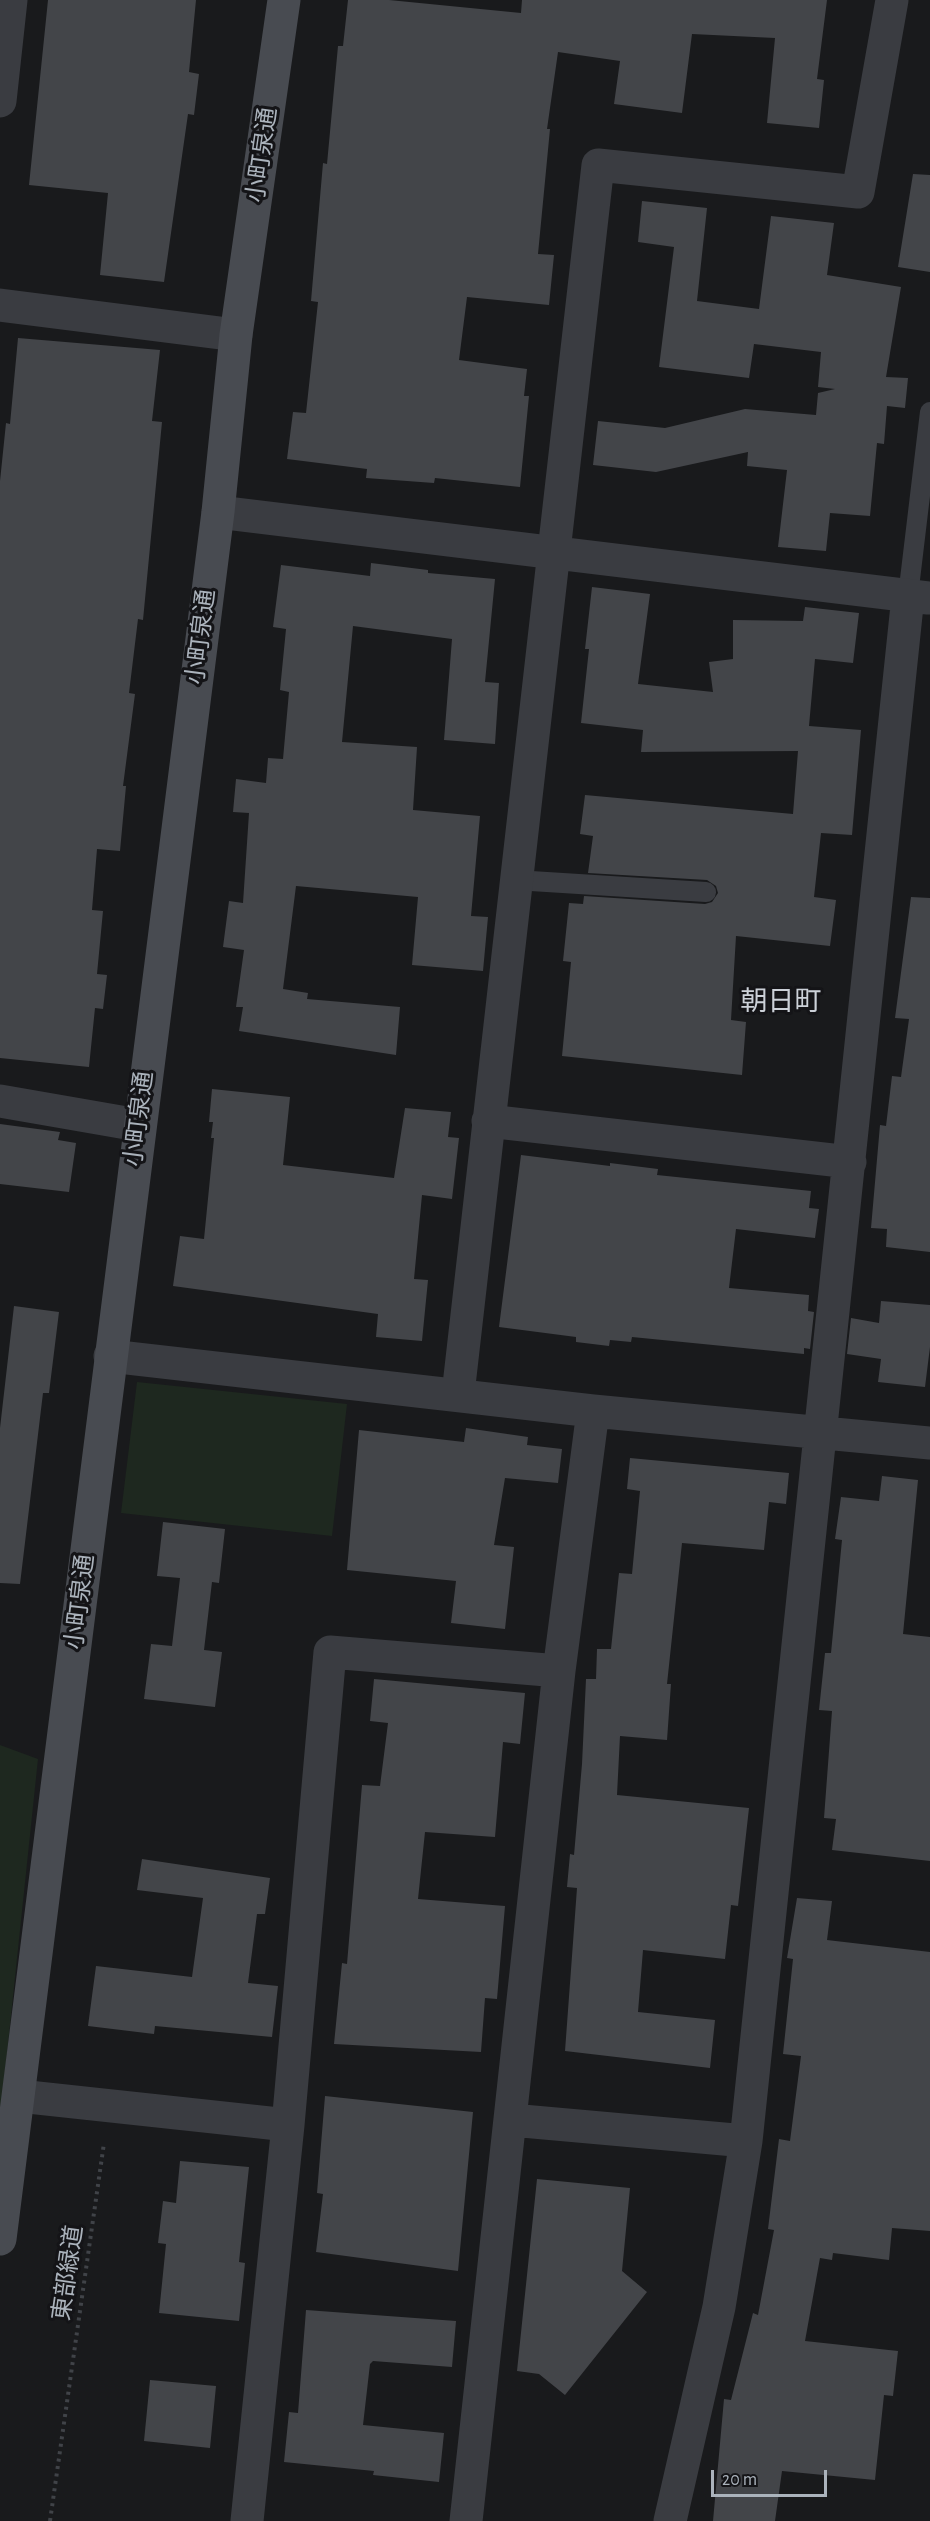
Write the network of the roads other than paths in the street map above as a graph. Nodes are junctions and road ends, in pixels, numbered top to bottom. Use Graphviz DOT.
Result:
graph roads {
  1 [pos="11,0"];
  2 [pos="284,0"];
  3 [pos="892,0"];
  4 [pos="0,101"];
  5 [pos="0,305"];
  6 [pos="236,335"];
  7 [pos="930,412"];
  8 [pos="218,512"];
  9 [pos="552,554"];
  10 [pos="919,597"];
  11 [pos="515,880"];
  12 [pos="706,892"];
  13 [pos="0,1101"];
  14 [pos="488,1121"];
  15 [pos="138,1125"];
  16 [pos="850,1162"];
  17 [pos="110,1356"];
  18 [pos="458,1394"];
  19 [pos="593,1411"];
  20 [pos="821,1432"];
  21 [pos="930,1443"];
  22 [pos="559,1671"];
  23 [pos="19,2096"];
  24 [pos="510,2120"];
  25 [pos="288,2125"];
  26 [pos="746,2141"];
  27 [pos="0,2240"];
  28 [pos="247,2521"];
  29 [pos="466,2521"];
  30 [pos="670,2521"];
  1 -- 4 [label="street"];
  2 -- 6 [label="street, 小町泉通"];
  3 -- 9 [label="street"];
  5 -- 6 [label="street"];
  6 -- 8 [label="street, 小町泉通"];
  7 -- 10 [label="lane"];
  8 -- 9 [label="street"];
  8 -- 15 [label="street, 小町泉通"];
  9 -- 10 [label="street"];
  9 -- 11 [label="street"];
  10 -- 16 [label="street"];
  11 -- 12 [label="lane"];
  11 -- 14 [label="street"];
  13 -- 15 [label="street"];
  14 -- 16 [label="street"];
  14 -- 18 [label="street"];
  15 -- 17 [label="street, 小町泉通"];
  16 -- 20 [label="street"];
  17 -- 18 [label="street"];
  17 -- 23 [label="street, 小町泉通"];
  18 -- 19 [label="street"];
  19 -- 20 [label="street"];
  19 -- 22 [label="street"];
  20 -- 21 [label="street"];
  20 -- 26 [label="street"];
  22 -- 24 [label="street"];
  22 -- 25 [label="street"];
  23 -- 25 [label="street"];
  23 -- 27 [label="street, 小町泉通"];
  24 -- 26 [label="street"];
  24 -- 29 [label="street"];
  25 -- 28 [label="street"];
  26 -- 30 [label="street"];
}
